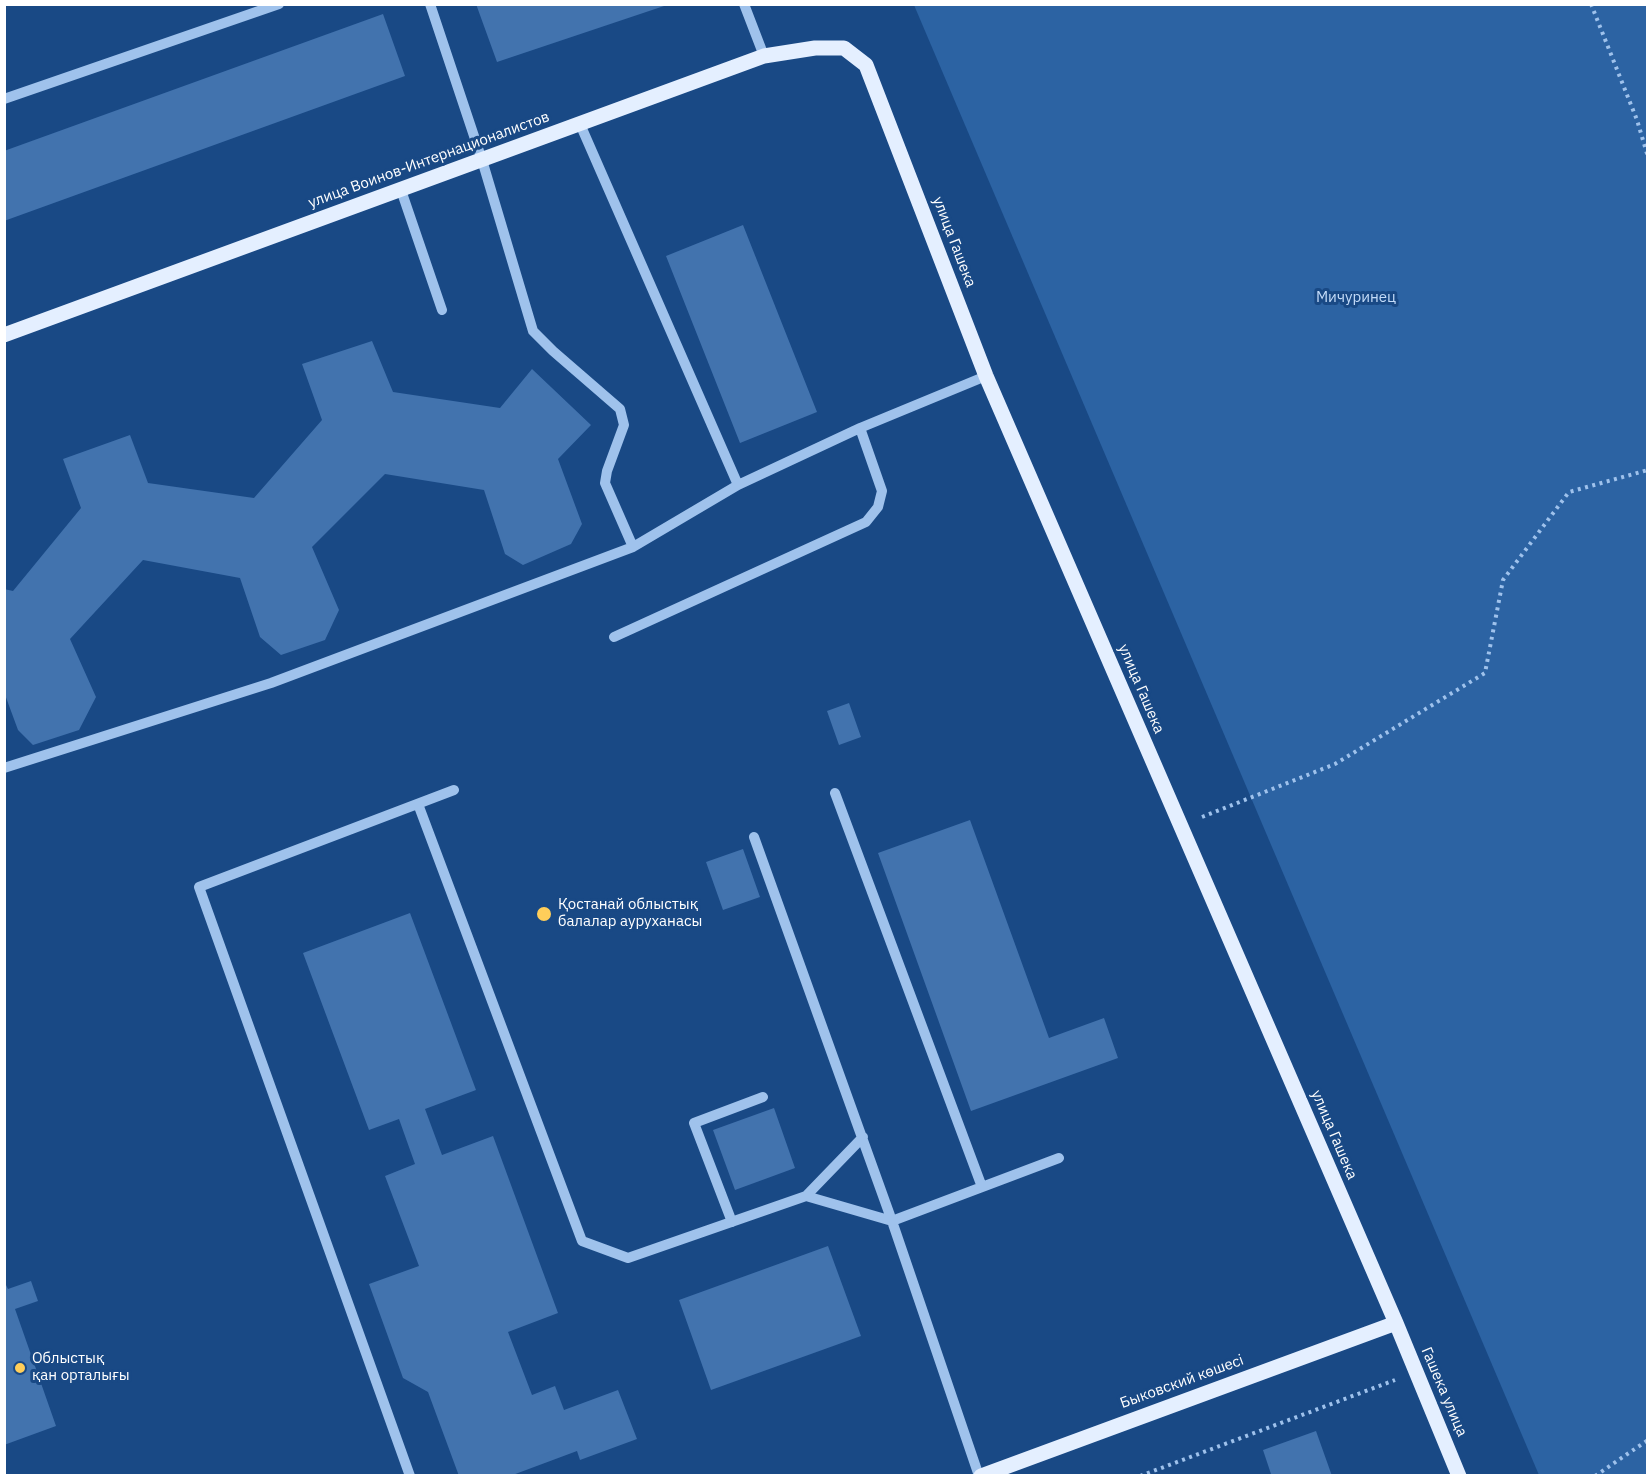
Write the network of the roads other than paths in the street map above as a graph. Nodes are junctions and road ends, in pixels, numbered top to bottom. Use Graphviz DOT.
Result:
graph roads {
  1 [pos="279,4"];
  2 [pos="430,4"];
  3 [pos="744,4"];
  4 [pos="764,56"];
  5 [pos="866,65"];
  6 [pos="4,99"];
  7 [pos="580,124"];
  8 [pos="482,160"];
  9 [pos="401,190"];
  10 [pos="442,310"];
  11 [pos="4,335"];
  12 [pos="986,376"];
  13 [pos="860,428"];
  14 [pos="738,485"];
  15 [pos="633,547"];
  16 [pos="614,637"];
  17 [pos="4,768"];
  18 [pos="454,790"];
  19 [pos="835,793"];
  20 [pos="418,804"];
  21 [pos="754,837"];
  22 [pos="763,1097"];
  23 [pos="862,1137"];
  24 [pos="1059,1158"];
  25 [pos="982,1187"];
  26 [pos="806,1196"];
  27 [pos="892,1221"];
  28 [pos="732,1222"];
  29 [pos="1396,1323"];
  30 [pos="410,1476"];
  31 [pos="980,1476"];
  32 [pos="1459,1476"];
  1 -- 6 [label="lane"];
  2 -- 8 [label="lane"];
  3 -- 4 [label="lane"];
  4 -- 5 [label="main road, улица Воинов-Интернационалистов"];
  4 -- 7 [label="main road, улица Воинов-Интернационалистов"];
  5 -- 12 [label="main road, улица Гашека"];
  7 -- 8 [label="main road, улица Воинов-Интернационалистов"];
  7 -- 14 [label="lane"];
  8 -- 9 [label="main road, улица Воинов-Интернационалистов"];
  8 -- 15 [label="lane"];
  9 -- 10 [label="lane"];
  9 -- 11 [label="main road, улица Воинов-Интернационалистов"];
  12 -- 13 [label="lane"];
  12 -- 29 [label="main road, улица Гашека"];
  13 -- 14 [label="lane"];
  13 -- 16 [label="lane"];
  14 -- 15 [label="lane"];
  15 -- 17 [label="lane"];
  18 -- 20 [label="lane"];
  19 -- 25 [label="lane"];
  20 -- 28 [label="lane"];
  20 -- 30 [label="lane"];
  21 -- 23 [label="lane"];
  22 -- 28 [label="lane"];
  23 -- 26 [label="lane"];
  23 -- 27 [label="lane"];
  24 -- 25 [label="lane"];
  25 -- 27 [label="lane"];
  26 -- 27 [label="lane"];
  26 -- 28 [label="lane"];
  27 -- 31 [label="lane"];
  29 -- 31 [label="main road, Быковский көшесі"];
  29 -- 32 [label="main road, Гашека улица"];
}
